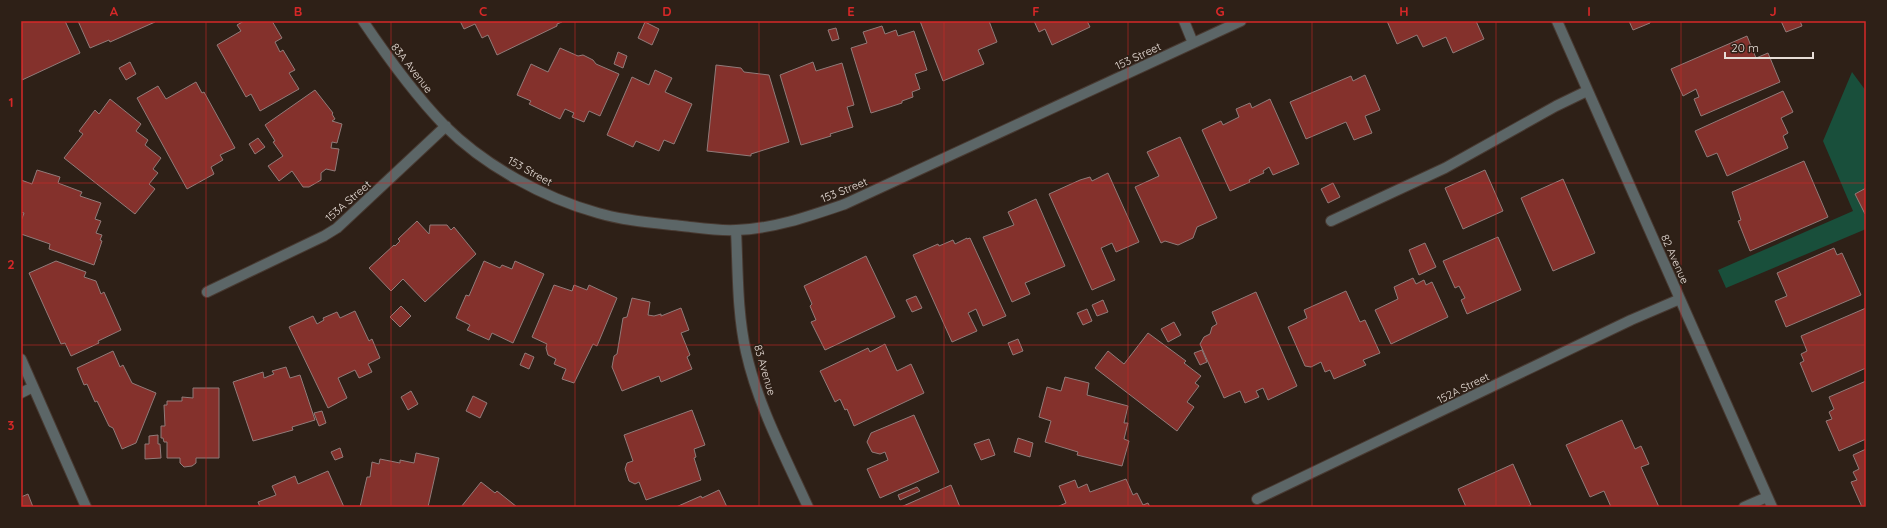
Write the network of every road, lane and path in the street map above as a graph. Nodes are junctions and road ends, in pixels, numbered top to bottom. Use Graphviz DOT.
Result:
graph roads {
  1 [pos="363,21"];
  2 [pos="1184,21"];
  3 [pos="1241,21"];
  4 [pos="1557,21"];
  5 [pos="1193,43"];
  6 [pos="1587,91"];
  7 [pos="446,126"];
  8 [pos="1330,221"];
  9 [pos="736,230"];
  10 [pos="207,292"];
  11 [pos="1680,299"];
  12 [pos="21,359"];
  13 [pos="34,388"];
  14 [pos="21,393"];
  15 [pos="1767,497"];
  16 [pos="1257,499"];
  17 [pos="86,507"];
  18 [pos="808,507"];
  19 [pos="1744,507"];
  20 [pos="1772,507"];
  1 -- 7 [label="street, 83A Avenue"];
  2 -- 5 [label="street"];
  3 -- 5 [label="street, 153 Street"];
  4 -- 6 [label="street, 82 Avenue"];
  5 -- 9 [label="street, 153 Street"];
  6 -- 8 [label="street"];
  6 -- 11 [label="street, 82 Avenue"];
  7 -- 9 [label="street, 153 Street"];
  7 -- 10 [label="street, 153A Street"];
  9 -- 18 [label="street, 83 Avenue"];
  11 -- 15 [label="street, 82 Avenue"];
  11 -- 16 [label="street, 152A Street"];
  12 -- 13 [label="street"];
  13 -- 14 [label="street"];
  13 -- 17 [label="street"];
  15 -- 19 [label="street"];
  15 -- 20 [label="street, 82 Avenue"];
}
